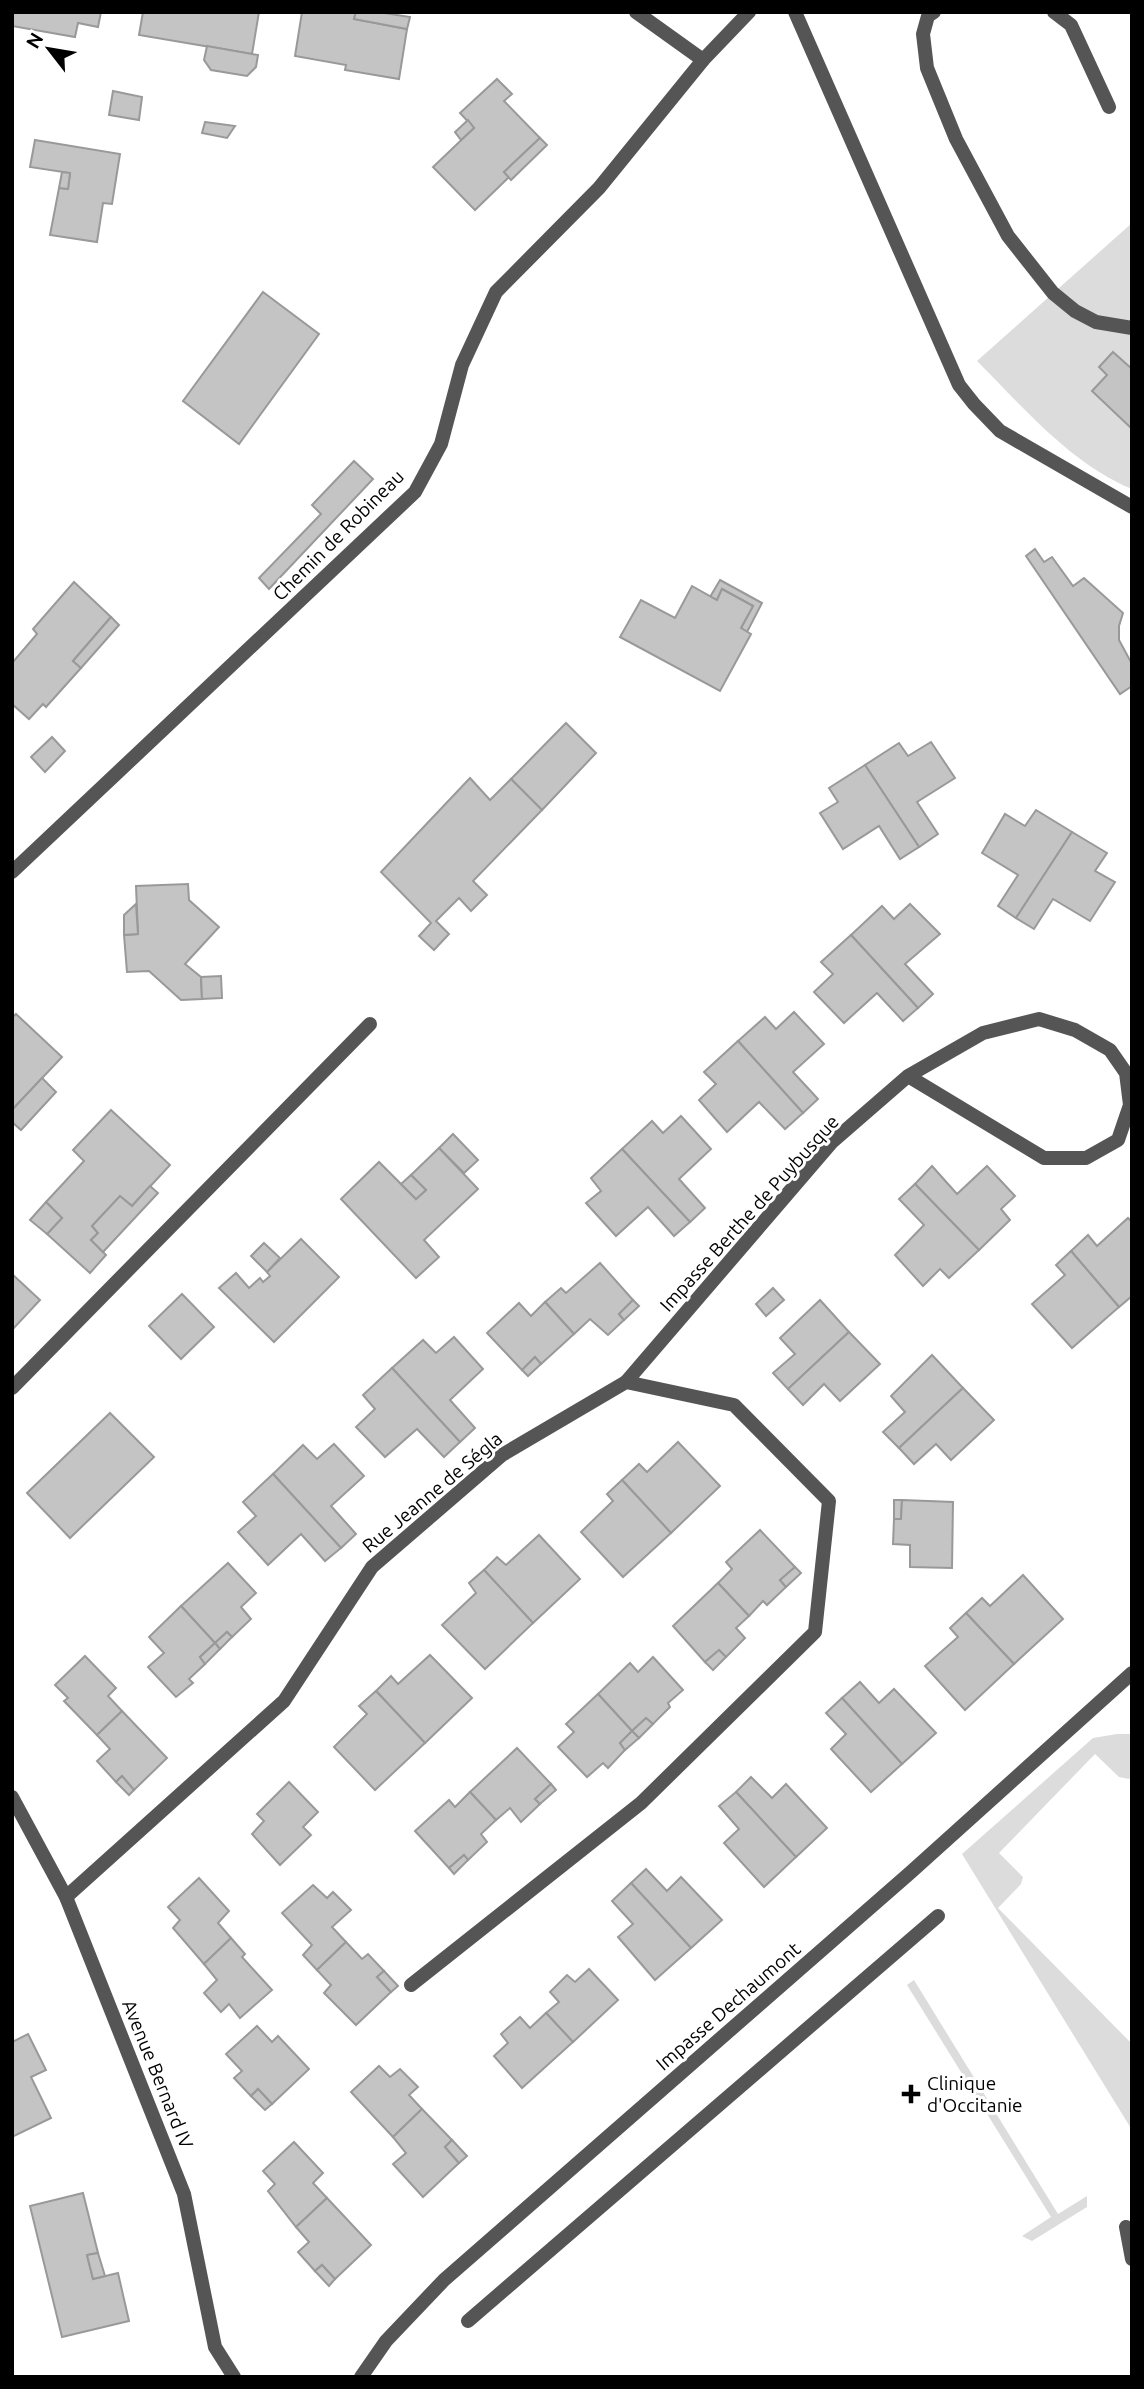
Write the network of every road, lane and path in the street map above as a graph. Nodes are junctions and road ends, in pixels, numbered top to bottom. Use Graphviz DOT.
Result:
graph roads {
  1 [pos="636,12"];
  2 [pos="749,12"];
  3 [pos="795,12"];
  4 [pos="1054,12"];
  5 [pos="928,14"];
  6 [pos="703,60"];
  7 [pos="1109,107"];
  8 [pos="1132,328"];
  9 [pos="1132,507"];
  10 [pos="12,872"];
  11 [pos="370,1024"];
  12 [pos="908,1076"];
  13 [pos="626,1382"];
  14 [pos="12,1388"];
  15 [pos="1130,1676"];
  16 [pos="12,1797"];
  17 [pos="66,1897"];
  18 [pos="937,1916"];
  19 [pos="411,1985"];
  20 [pos="1126,2227"];
  21 [pos="1132,2259"];
  22 [pos="468,2321"];
  23 [pos="234,2377"];
  24 [pos="361,2377"];
  1 -- 6 [label="street"];
  2 -- 6 [label="street, Chemin de Robineau"];
  3 -- 9 [label="street"];
  4 -- 7 [label="street"];
  5 -- 8 [label="street"];
  6 -- 10 [label="street, Chemin de Robineau"];
  11 -- 14 [label="street"];
  12 -- 12 [label="street, Impasse Berthe de Puybusque"];
  12 -- 13 [label="street, Impasse Berthe de Puybusque"];
  13 -- 17 [label="street, Rue Jeanne de Ségla"];
  13 -- 19 [label="street"];
  15 -- 24 [label="street, Impasse Dechaumont"];
  16 -- 17 [label="street, Avenue Bernard IV"];
  17 -- 23 [label="street, Avenue Bernard IV"];
  18 -- 22 [label="street"];
  20 -- 21 [label="street"];
}
